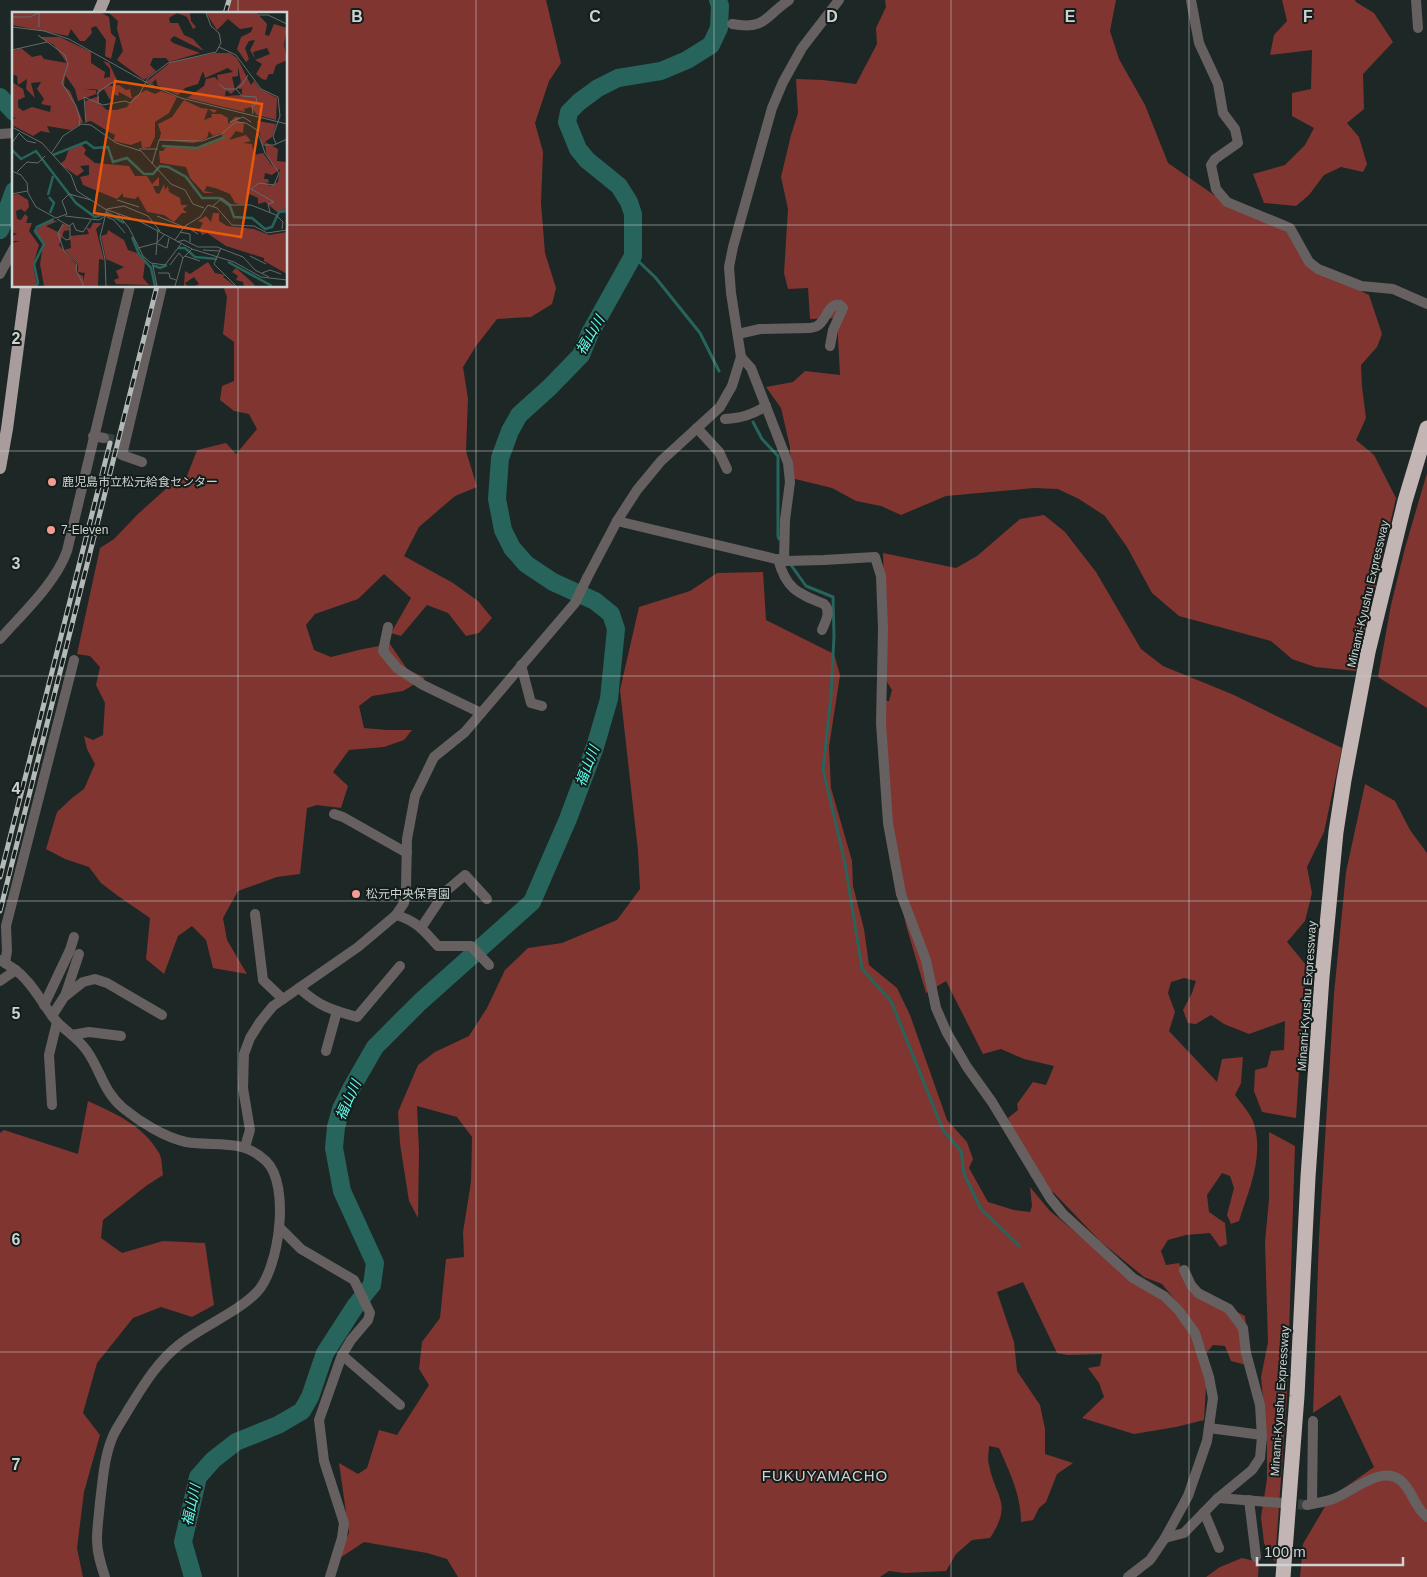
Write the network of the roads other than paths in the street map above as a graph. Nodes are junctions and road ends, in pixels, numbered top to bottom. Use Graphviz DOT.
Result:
graph roads {
  1 [pos="104,0"];
  2 [pos="789,0"];
  3 [pos="839,0"];
  4 [pos="1191,0"];
  5 [pos="1416,0"];
  6 [pos="99,12"];
  7 [pos="732,24"];
  8 [pos="1418,28"];
  9 [pos="12,252"];
  10 [pos="0,274"];
  11 [pos="26,288"];
  12 [pos="130,288"];
  13 [pos="162,288"];
  14 [pos="1423,302"];
  15 [pos="738,334"];
  16 [pos="830,346"];
  17 [pos="741,357"];
  18 [pos="766,406"];
  19 [pos="725,419"];
  20 [pos="697,428"];
  21 [pos="1427,428"];
  22 [pos="93,436"];
  23 [pos="104,438"];
  24 [pos="142,462"];
  25 [pos="0,468"];
  26 [pos="726,469"];
  27 [pos="617,521"];
  28 [pos="781,560"];
  29 [pos="388,627"];
  30 [pos="822,630"];
  31 [pos="0,639"];
  32 [pos="74,660"];
  33 [pos="521,665"];
  34 [pos="542,706"];
  35 [pos="480,713"];
  36 [pos="334,814"];
  37 [pos="407,853"];
  38 [pos="487,899"];
  39 [pos="254,914"];
  40 [pos="396,916"];
  41 [pos="421,928"];
  42 [pos="74,937"];
  43 [pos="79,954"];
  44 [pos="2,962"];
  45 [pos="489,965"];
  46 [pos="400,966"];
  47 [pos="16,970"];
  48 [pos="0,982"];
  49 [pos="298,988"];
  50 [pos="64,997"];
  51 [pos="283,999"];
  52 [pos="44,1005"];
  53 [pos="337,1012"];
  54 [pos="162,1015"];
  55 [pos="55,1019"];
  56 [pos="72,1035"];
  57 [pos="121,1036"];
  58 [pos="326,1051"];
  59 [pos="52,1106"];
  60 [pos="245,1147"];
  61 [pos="279,1228"];
  62 [pos="1184,1270"];
  63 [pos="342,1355"];
  64 [pos="400,1405"];
  65 [pos="1313,1422"];
  66 [pos="1209,1428"];
  67 [pos="1262,1435"];
  68 [pos="1218,1498"];
  69 [pos="1249,1500"];
  70 [pos="1282,1503"];
  71 [pos="1204,1512"];
  72 [pos="1427,1516"];
  73 [pos="1165,1538"];
  74 [pos="1219,1548"];
  75 [pos="1256,1557"];
  76 [pos="105,1577"];
  77 [pos="330,1577"];
  78 [pos="1128,1577"];
  79 [pos="1283,1577"];
  1 -- 6 [label="main road"];
  2 -- 7 [label="street"];
  3 -- 15 [label="street"];
  4 -- 14 [label="street"];
  5 -- 8 [label="street"];
  9 -- 10 [label="street"];
  11 -- 25 [label="main road"];
  12 -- 22 [label="street"];
  13 -- 24 [label="street"];
  15 -- 16 [label="street"];
  15 -- 17 [label="street"];
  17 -- 18 [label="street"];
  17 -- 20 [label="street"];
  18 -- 19 [label="street"];
  18 -- 28 [label="street"];
  20 -- 26 [label="street"];
  20 -- 27 [label="street"];
  21 -- 79 [label="highway, Minami-Kyushu Expressway"];
  22 -- 23 [label="street"];
  22 -- 31 [label="street"];
  27 -- 28 [label="street"];
  27 -- 33 [label="street"];
  28 -- 30 [label="street"];
  28 -- 66 [label="street"];
  29 -- 35 [label="street"];
  32 -- 44 [label="street"];
  33 -- 34 [label="street"];
  33 -- 35 [label="street"];
  35 -- 37 [label="street"];
  36 -- 37 [label="street"];
  37 -- 40 [label="street"];
  38 -- 41 [label="street"];
  39 -- 51 [label="street"];
  40 -- 41 [label="street"];
  40 -- 49 [label="street"];
  41 -- 45 [label="street"];
  42 -- 52 [label="street"];
  43 -- 50 [label="street"];
  44 -- 47 [label="street"];
  46 -- 53 [label="street"];
  47 -- 48 [label="street"];
  47 -- 52 [label="street"];
  49 -- 51 [label="street"];
  49 -- 53 [label="street"];
  50 -- 54 [label="street"];
  50 -- 55 [label="street"];
  51 -- 60 [label="street"];
  52 -- 55 [label="street"];
  53 -- 58 [label="street"];
  55 -- 56 [label="street"];
  55 -- 59 [label="street"];
  56 -- 57 [label="street"];
  56 -- 60 [label="street"];
  60 -- 61 [label="street"];
  61 -- 63 [label="street"];
  61 -- 76 [label="street"];
  62 -- 67 [label="street"];
  63 -- 64 [label="street"];
  63 -- 77 [label="street"];
  65 -- 72 [label="street"];
  66 -- 67 [label="street"];
  66 -- 73 [label="street"];
  67 -- 68 [label="street"];
  68 -- 69 [label="street"];
  68 -- 71 [label="street"];
  69 -- 70 [label="street"];
  69 -- 75 [label="street"];
  71 -- 73 [label="street"];
  71 -- 74 [label="street"];
  73 -- 78 [label="street"];
}
